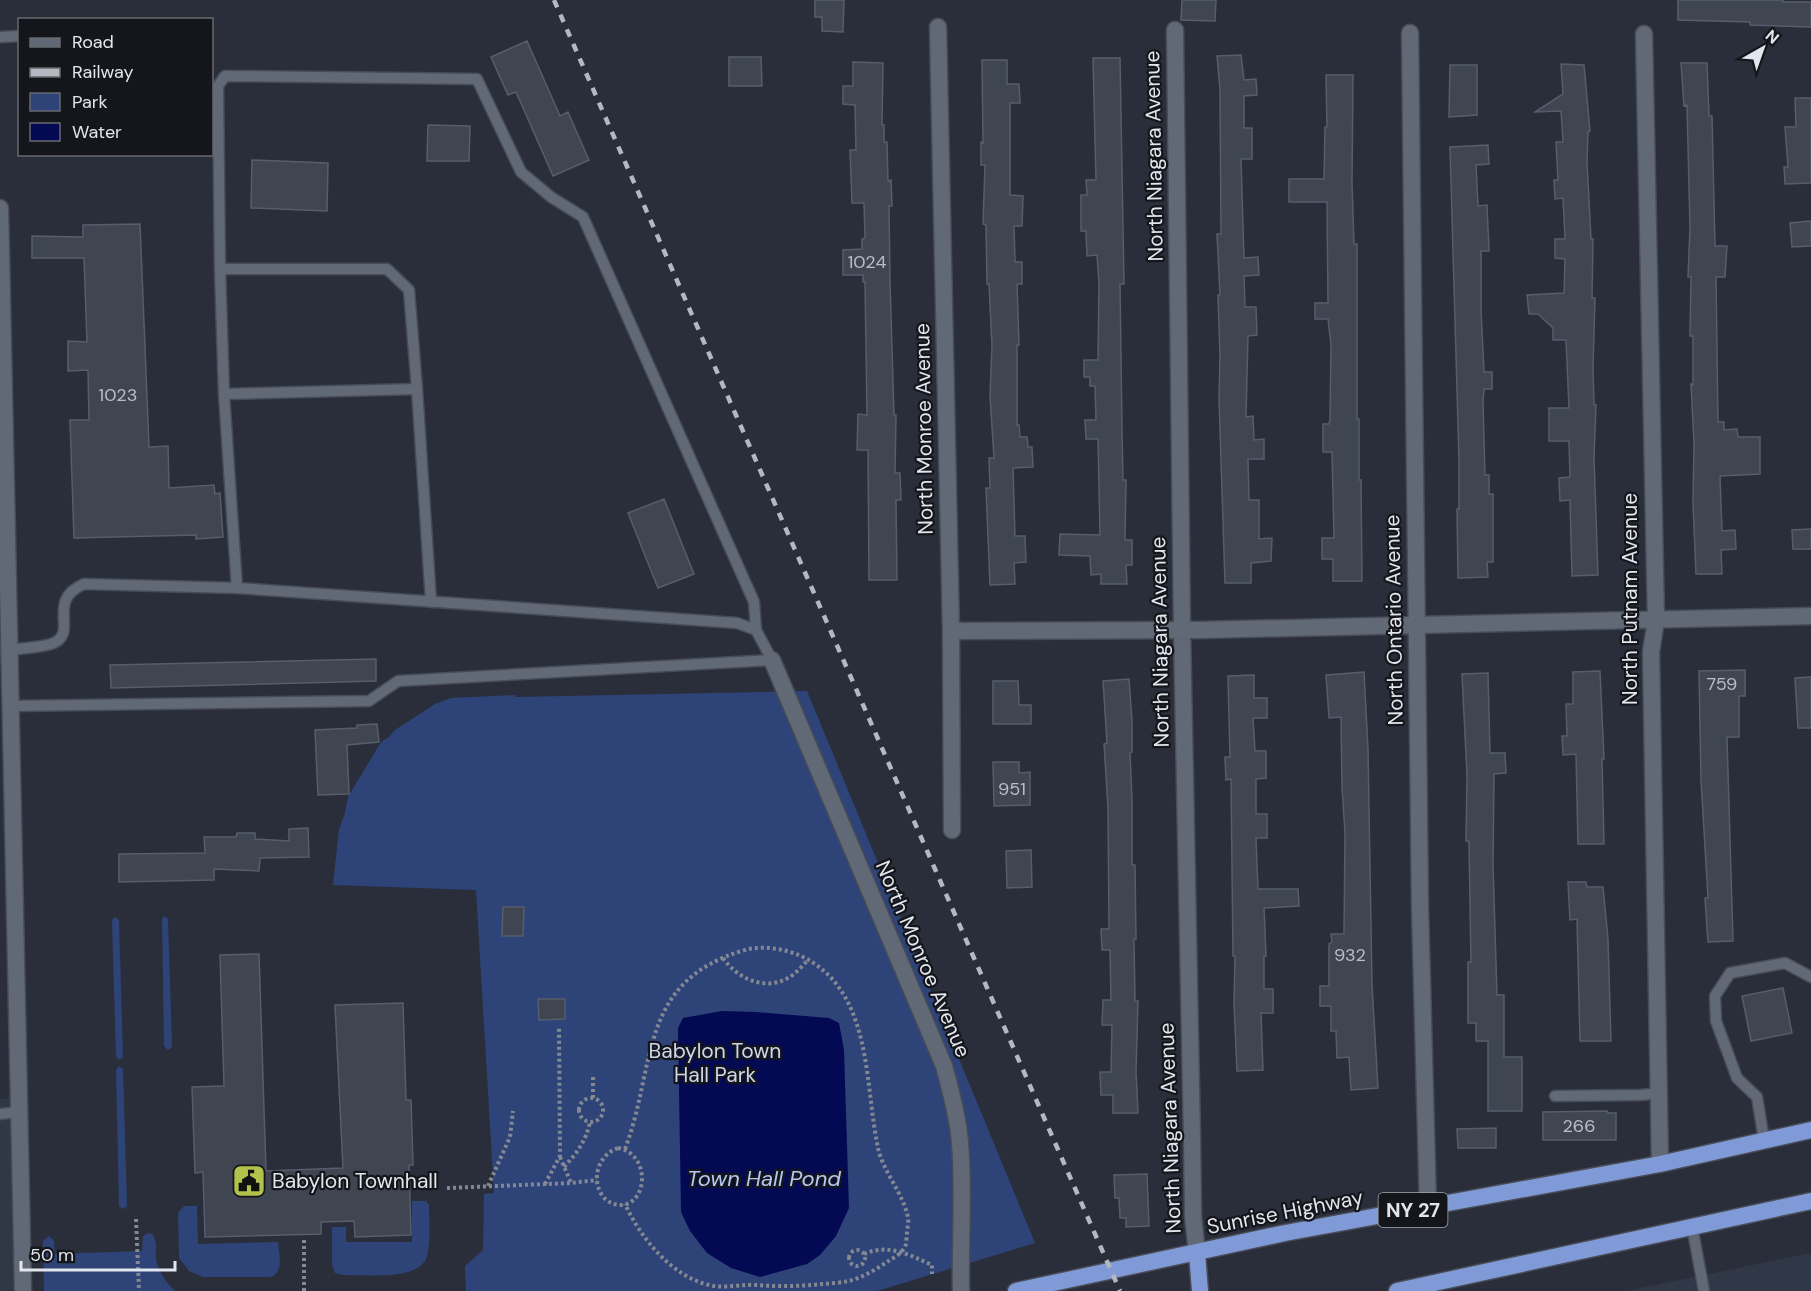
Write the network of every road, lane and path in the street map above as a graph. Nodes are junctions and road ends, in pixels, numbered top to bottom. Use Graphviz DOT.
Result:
graph roads {
  1 [pos="938,27"];
  2 [pos="1175,30"];
  3 [pos="1410,33"];
  4 [pos="1644,34"];
  5 [pos="18,36"];
  6 [pos="0,37"];
  7 [pos="0,208"];
  8 [pos="220,269"];
  9 [pos="417,389"];
  10 [pos="224,394"];
  11 [pos="237,588"];
  12 [pos="431,602"];
  13 [pos="1811,616"];
  14 [pos="1656,620"];
  15 [pos="1417,625"];
  16 [pos="756,630"];
  17 [pos="1182,630"];
  18 [pos="951,631"];
  19 [pos="6,654"];
  20 [pos="772,660"];
  21 [pos="10,706"];
  22 [pos="952,830"];
  23 [pos="723,958"];
  24 [pos="808,960"];
  25 [pos="1811,977"];
  26 [pos="559,1027"];
  27 [pos="593,1077"];
  28 [pos="1660,1093"];
  29 [pos="1555,1096"];
  30 [pos="593,1098"];
  31 [pos="513,1111"];
  32 [pos="19,1112"];
  33 [pos="0,1114"];
  34 [pos="590,1122"];
  35 [pos="1811,1130"];
  36 [pos="1764,1140"];
  37 [pos="625,1149"];
  38 [pos="560,1156"];
  39 [pos="1660,1164"];
  40 [pos="564,1167"];
  41 [pos="597,1180"];
  42 [pos="571,1183"];
  43 [pos="545,1184"];
  44 [pos="488,1186"];
  45 [pos="447,1188"];
  46 [pos="1811,1201"];
  47 [pos="626,1204"];
  48 [pos="1428,1207"];
  49 [pos="136,1219"];
  50 [pos="1692,1226"];
  51 [pos="304,1240"];
  52 [pos="901,1251"];
  53 [pos="1197,1252"];
  54 [pos="864,1254"];
  55 [pos="932,1274"];
  56 [pos="23,1291"];
  57 [pos="138,1291"];
  58 [pos="304,1291"];
  59 [pos="961,1291"];
  60 [pos="1016,1291"];
  61 [pos="1200,1291"];
  62 [pos="1397,1291"];
  63 [pos="1704,1291"];
  1 -- 18 [label="street, North Monroe Avenue"];
  2 -- 17 [label="street, North Niagara Avenue"];
  3 -- 15 [label="street, North Ontario Avenue"];
  4 -- 14 [label="street, North Putnam Avenue"];
  5 -- 6 [label="lane"];
  7 -- 19 [label="street"];
  8 -- 9 [label="lane"];
  8 -- 10 [label="lane"];
  8 -- 16 [label="lane"];
  9 -- 10 [label="lane"];
  9 -- 12 [label="lane"];
  10 -- 11 [label="lane"];
  11 -- 12 [label="lane"];
  11 -- 19 [label="lane"];
  12 -- 16 [label="lane"];
  13 -- 14 [label="street"];
  14 -- 15 [label="street"];
  14 -- 28 [label="street, North Putnam Avenue"];
  15 -- 17 [label="street"];
  15 -- 48 [label="street, North Ontario Avenue"];
  16 -- 20 [label="lane"];
  17 -- 18 [label="street"];
  17 -- 53 [label="street, North Niagara Avenue"];
  18 -- 22 [label="street, North Monroe Avenue"];
  19 -- 21 [label="street"];
  20 -- 21 [label="lane"];
  20 -- 59 [label="street, North Monroe Avenue"];
  21 -- 32 [label="street"];
  23 -- 24 [label="path"];
  23 -- 24 [label="path"];
  23 -- 37 [label="path"];
  24 -- 52 [label="path"];
  25 -- 36 [label="lane"];
  26 -- 38 [label="path"];
  27 -- 30 [label="path"];
  28 -- 29 [label="lane"];
  28 -- 39 [label="street, North Putnam Avenue"];
  30 -- 34 [label="path"];
  30 -- 34 [label="path"];
  31 -- 44 [label="path"];
  32 -- 33 [label="lane"];
  32 -- 56 [label="street"];
  34 -- 40 [label="path"];
  35 -- 36 [label="highway, Sunrise Highway / NY 27"];
  36 -- 39 [label="highway, Sunrise Highway / NY 27"];
  37 -- 41 [label="path"];
  37 -- 47 [label="path"];
  38 -- 40 [label="path"];
  38 -- 43 [label="path"];
  39 -- 48 [label="highway, Sunrise Highway / NY 27"];
  40 -- 42 [label="path"];
  41 -- 42 [label="path"];
  41 -- 47 [label="path"];
  42 -- 43 [label="path"];
  43 -- 44 [label="path"];
  44 -- 45 [label="path"];
  46 -- 50 [label="highway"];
  47 -- 52 [label="path"];
  48 -- 53 [label="highway, Sunrise Highway / NY 27"];
  49 -- 57 [label="path"];
  50 -- 62 [label="highway"];
  50 -- 63 [label="lane"];
  51 -- 58 [label="path"];
  52 -- 54 [label="path"];
  52 -- 55 [label="path"];
  53 -- 60 [label="highway, Sunrise Highway / NY 27"];
  53 -- 61 [label="highway"];
  54 -- 54 [label="path"];
}
